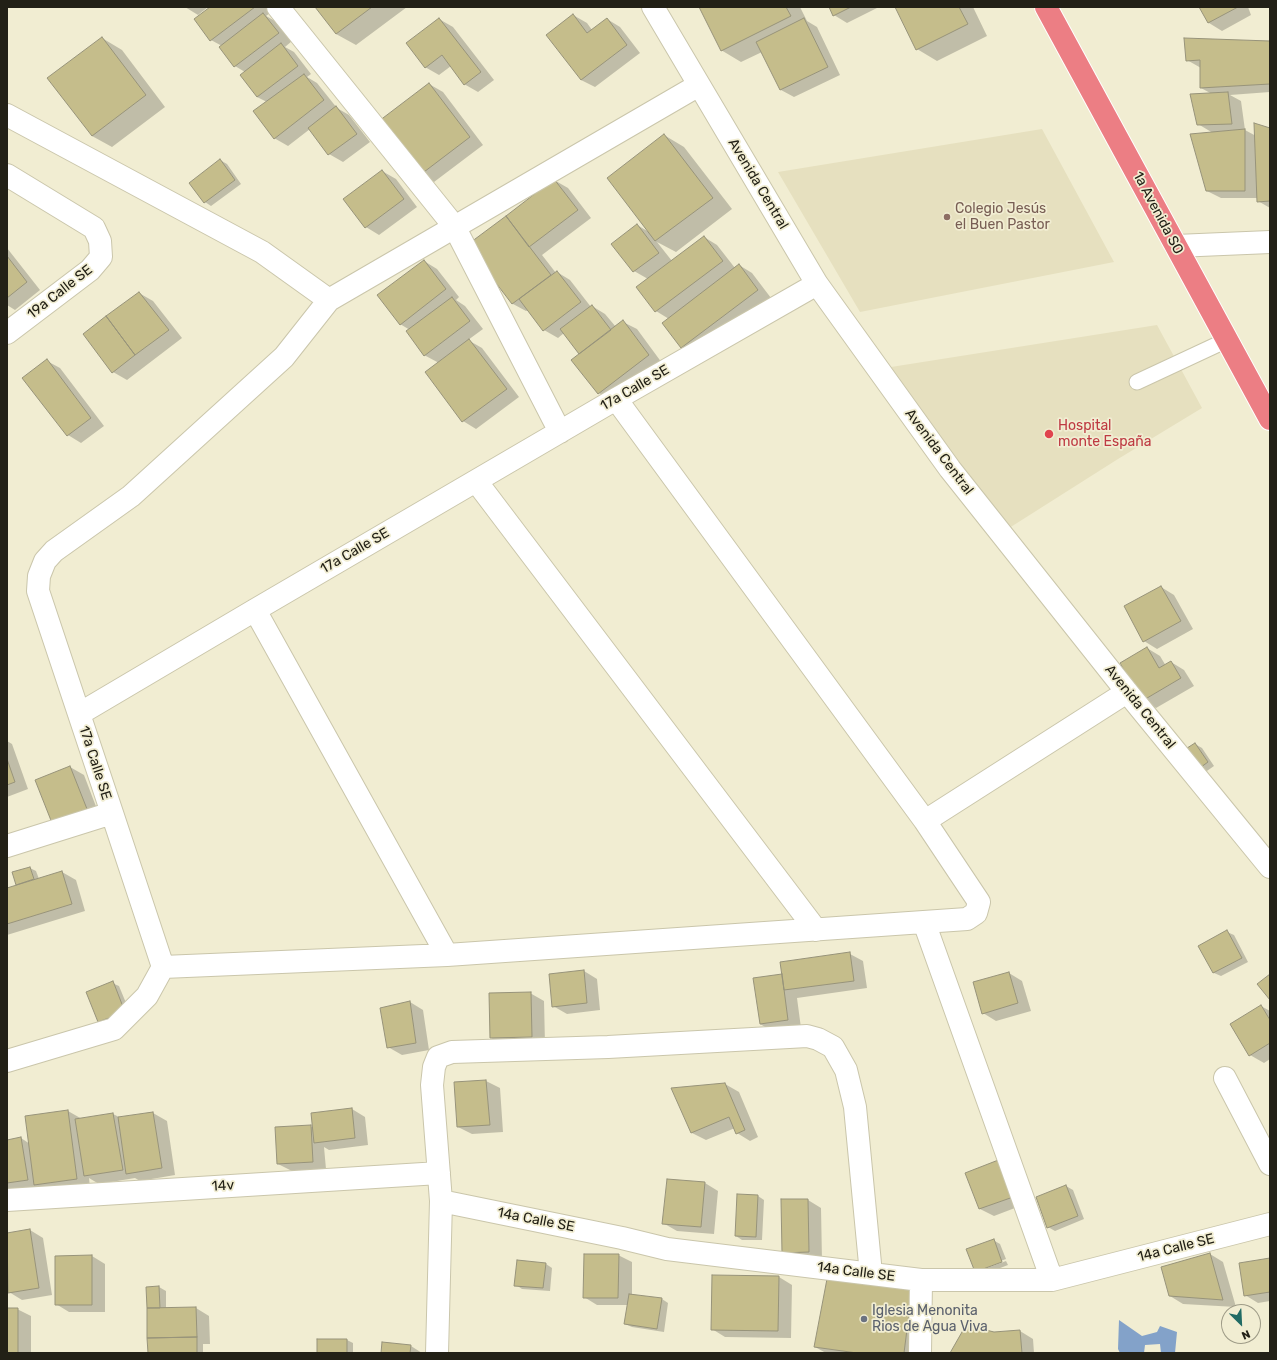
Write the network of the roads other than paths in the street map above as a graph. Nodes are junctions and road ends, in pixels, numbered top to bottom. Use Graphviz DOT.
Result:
graph roads {
  1 [pos="278,7"];
  2 [pos="653,7"];
  3 [pos="1046,7"];
  4 [pos="699,85"];
  5 [pos="7,116"];
  6 [pos="7,175"];
  7 [pos="454,226"];
  8 [pos="1270,242"];
  9 [pos="1176,246"];
  10 [pos="817,284"];
  11 [pos="329,300"];
  12 [pos="7,333"];
  13 [pos="1227,340"];
  14 [pos="1137,382"];
  15 [pos="616,399"];
  16 [pos="1270,419"];
  17 [pos="560,432"];
  18 [pos="476,481"];
  19 [pos="255,610"];
  20 [pos="1127,692"];
  21 [pos="79,714"];
  22 [pos="112,813"];
  23 [pos="925,821"];
  24 [pos="7,846"];
  25 [pos="1270,867"];
  26 [pos="924,922"];
  27 [pos="816,930"];
  28 [pos="447,955"];
  29 [pos="163,967"];
  30 [pos="7,1061"];
  31 [pos="1225,1078"];
  32 [pos="1270,1164"];
  33 [pos="439,1173"];
  34 [pos="7,1200"];
  35 [pos="441,1201"];
  36 [pos="1270,1224"];
  37 [pos="870,1274"];
  38 [pos="921,1280"];
  39 [pos="1052,1280"];
  40 [pos="437,1353"];
  41 [pos="920,1353"];
  1 -- 7 [label="street"];
  2 -- 4 [label="street, Avenida Central"];
  3 -- 9 [label="highway, 1a Avenida SO"];
  4 -- 7 [label="street"];
  4 -- 10 [label="street, Avenida Central"];
  5 -- 11 [label="street"];
  6 -- 12 [label="street, 19a Calle SE"];
  7 -- 11 [label="street"];
  7 -- 17 [label="street"];
  8 -- 9 [label="street"];
  9 -- 13 [label="highway, 1a Avenida SO"];
  10 -- 15 [label="street, 17a Calle SE"];
  10 -- 20 [label="street, Avenida Central"];
  11 -- 21 [label="street"];
  13 -- 14 [label="lane"];
  13 -- 16 [label="highway, 1a Avenida SO"];
  15 -- 17 [label="street, 17a Calle SE"];
  15 -- 23 [label="street"];
  17 -- 18 [label="street, 17a Calle SE"];
  18 -- 19 [label="street, 17a Calle SE"];
  18 -- 27 [label="street"];
  19 -- 21 [label="street, 17a Calle SE"];
  19 -- 28 [label="street"];
  20 -- 23 [label="street"];
  20 -- 25 [label="street, Avenida Central"];
  21 -- 22 [label="street, 17a Calle SE"];
  22 -- 24 [label="street, 17a Calle SE"];
  22 -- 29 [label="street"];
  23 -- 26 [label="street"];
  26 -- 27 [label="street"];
  26 -- 39 [label="street"];
  27 -- 28 [label="street"];
  28 -- 29 [label="street"];
  29 -- 30 [label="street"];
  31 -- 32 [label="street"];
  33 -- 34 [label="street, 14v"];
  33 -- 35 [label="street"];
  33 -- 37 [label="street"];
  35 -- 37 [label="street, 14a Calle SE"];
  35 -- 40 [label="street"];
  36 -- 39 [label="street, 14a Calle SE"];
  37 -- 38 [label="street, 14a Calle SE"];
  38 -- 39 [label="street, 14a Calle SE"];
  38 -- 41 [label="street"];
}
